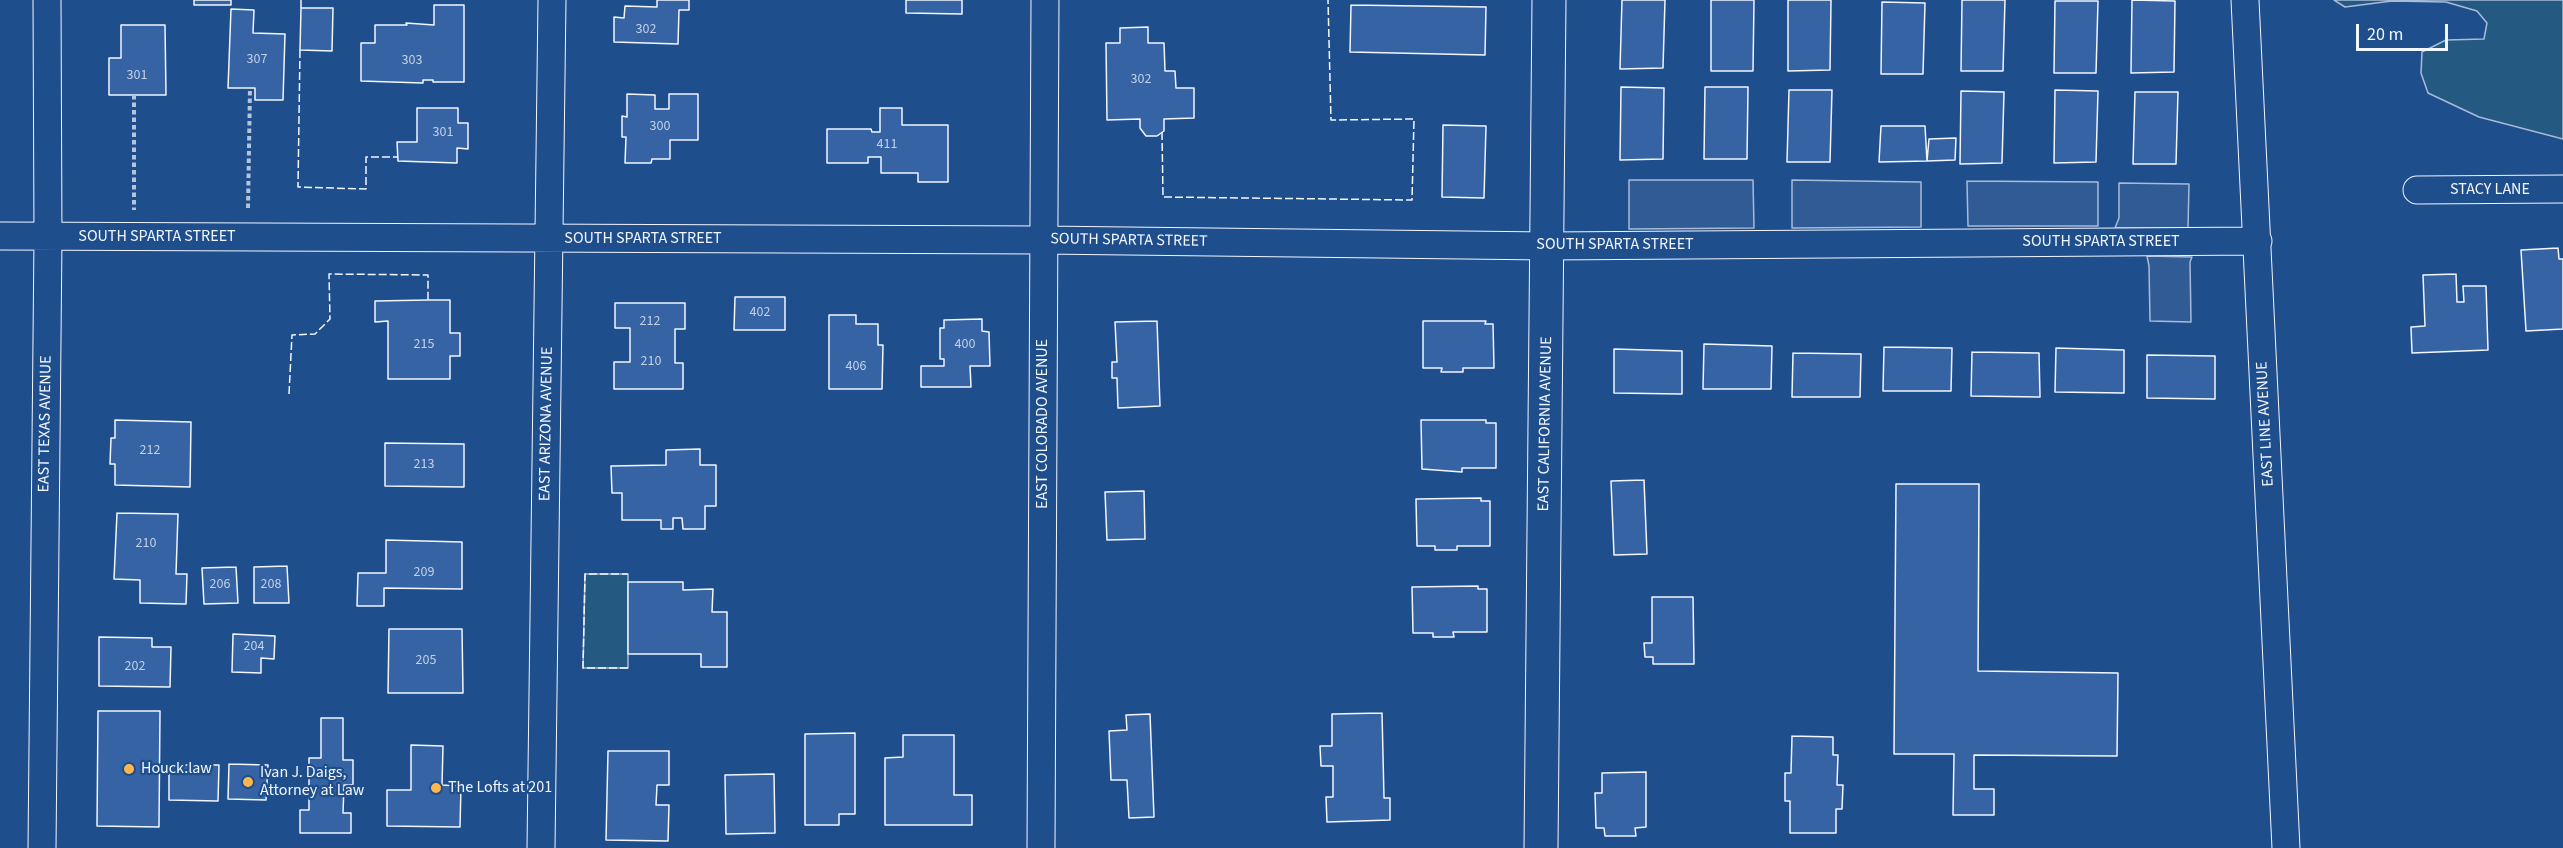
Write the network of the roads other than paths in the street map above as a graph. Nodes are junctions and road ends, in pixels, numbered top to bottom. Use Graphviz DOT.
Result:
graph roads {
  1 [pos="47,0"];
  2 [pos="552,0"];
  3 [pos="1045,0"];
  4 [pos="1549,0"];
  5 [pos="2245,0"];
  6 [pos="2563,189"];
  7 [pos="2417,190"];
  8 [pos="0,236"];
  9 [pos="48,237"];
  10 [pos="550,238"];
  11 [pos="1043,240"];
  12 [pos="2258,241"];
  13 [pos="1548,246"];
  14 [pos="42,848"];
  15 [pos="541,848"];
  16 [pos="1041,848"];
  17 [pos="1541,848"];
  18 [pos="2286,848"];
  1 -- 9 [label="street, EAST TEXAS AVENUE"];
  2 -- 10 [label="street, EAST ARIZONA AVENUE"];
  3 -- 11 [label="street, EAST COLORADO AVENUE"];
  4 -- 13 [label="main road, EAST CALIFORNIA AVENUE"];
  5 -- 12 [label="street, EAST LINE AVENUE"];
  6 -- 7 [label="street, STACY LANE"];
  8 -- 9 [label="street, SOUTH SPARTA STREET"];
  9 -- 10 [label="street, SOUTH SPARTA STREET"];
  9 -- 14 [label="street, EAST TEXAS AVENUE"];
  10 -- 11 [label="street, SOUTH SPARTA STREET"];
  10 -- 15 [label="street, EAST ARIZONA AVENUE"];
  11 -- 13 [label="street, SOUTH SPARTA STREET"];
  11 -- 16 [label="street, EAST COLORADO AVENUE"];
  12 -- 13 [label="street, SOUTH SPARTA STREET"];
  12 -- 18 [label="street, EAST LINE AVENUE"];
  13 -- 17 [label="main road, EAST CALIFORNIA AVENUE"];
}
